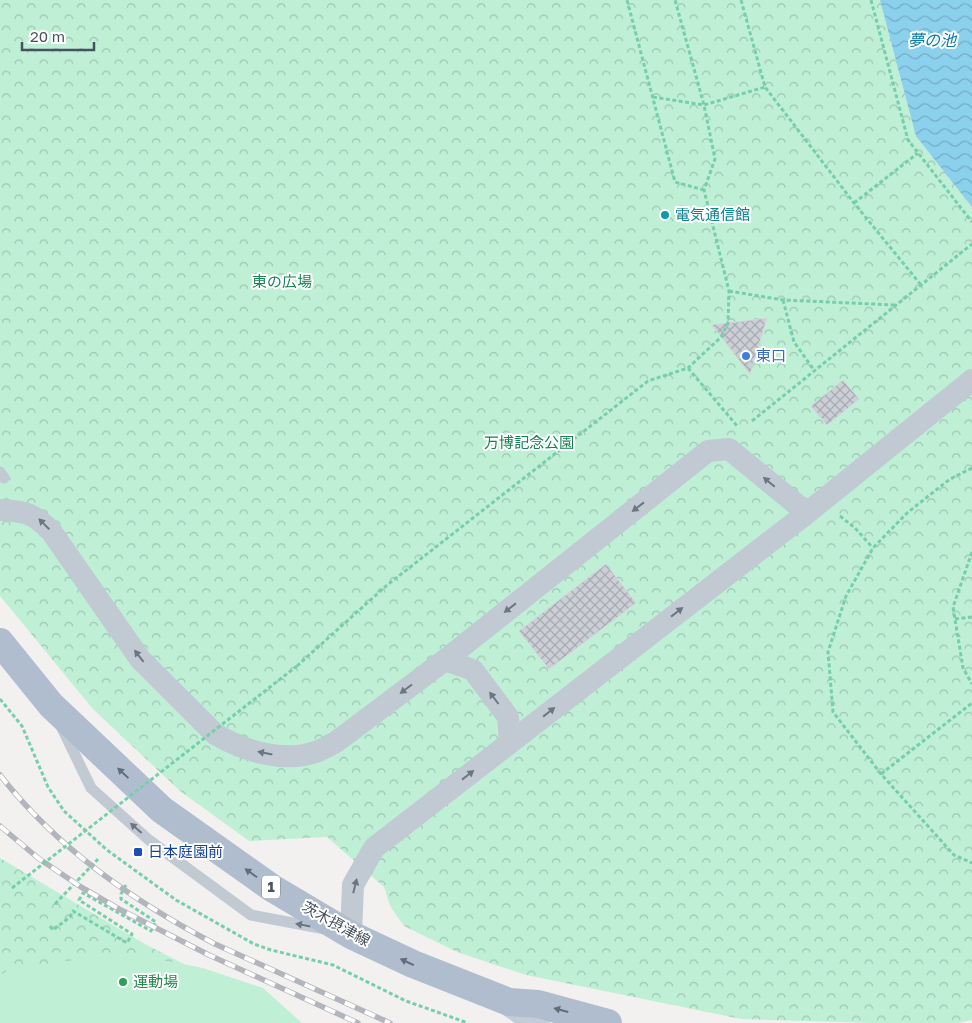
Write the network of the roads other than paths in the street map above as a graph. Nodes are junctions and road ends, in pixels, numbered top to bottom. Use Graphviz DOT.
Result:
graph roads {
  1 [pos="972,380"];
  2 [pos="813,507"];
  3 [pos="0,510"];
  4 [pos="0,642"];
  5 [pos="446,660"];
  6 [pos="510,742"];
  7 [pos="351,934"];
  8 [pos="509,1002"];
  9 [pos="536,1023"];
  10 [pos="608,1023"];
  1 -- 2 [label="street"];
  2 -- 5 [label="street, one-way"];
  6 -- 2 [label="street, one-way"];
  5 -- 3 [label="street, one-way"];
  7 -- 4 [label="main road, 茨木摂津線 / 1, one-way"];
  6 -- 5 [label="street, one-way"];
  7 -- 6 [label="street, one-way"];
  8 -- 7 [label="main road, 茨木摂津線 / 1, one-way"];
  8 -- 9 [label="main road"];
  10 -- 8 [label="main road, 茨木摂津線 / 1, one-way"];
}
